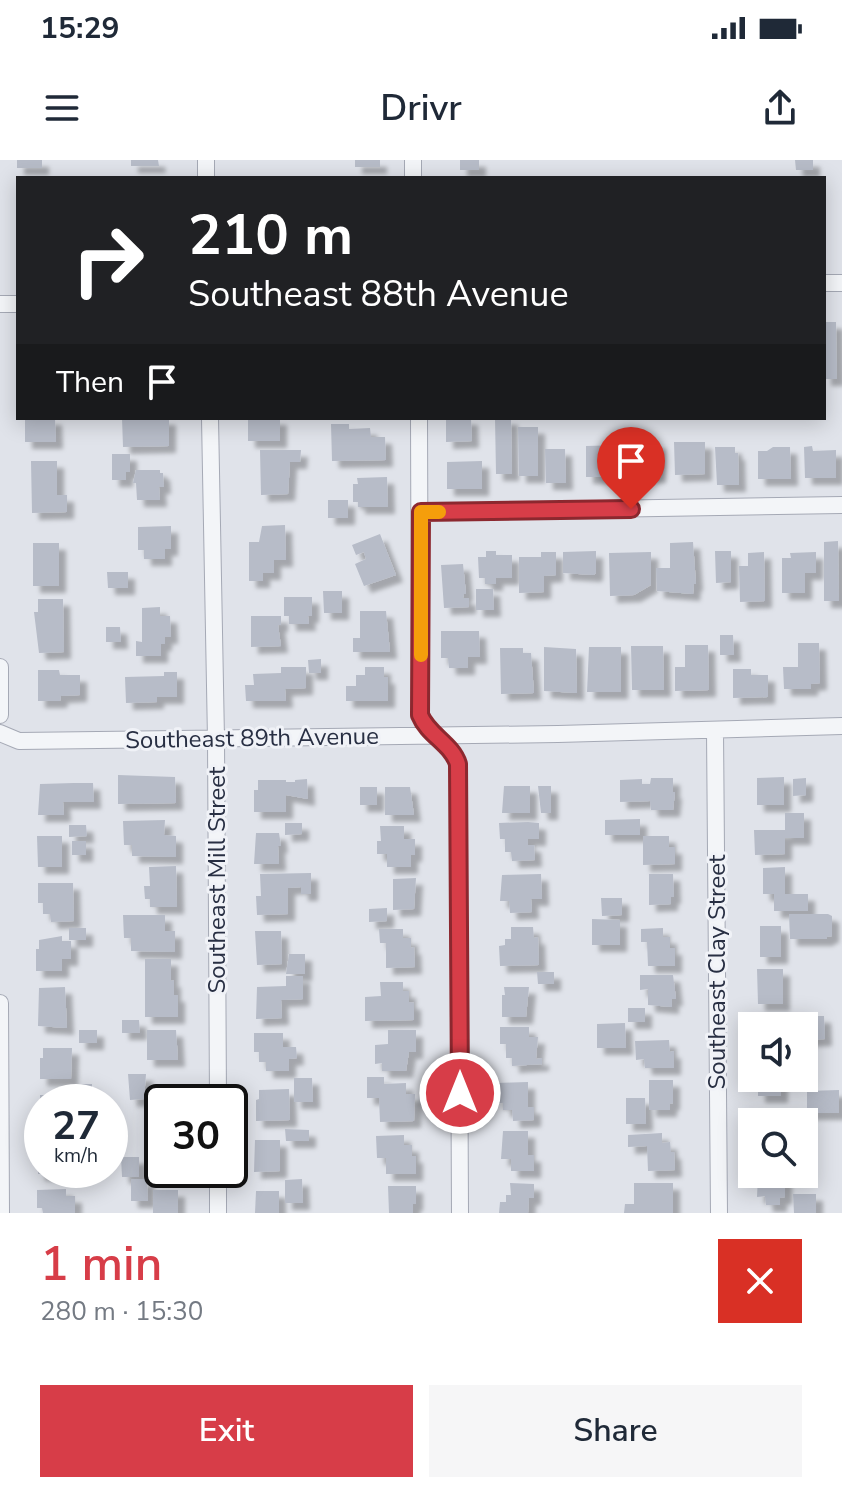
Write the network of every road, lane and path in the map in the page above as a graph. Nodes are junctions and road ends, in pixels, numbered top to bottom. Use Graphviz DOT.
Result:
graph roads {
  1 [pos="210,420"];
  2 [pos="419,420"];
  3 [pos="842,505"];
  4 [pos="421,512"];
  5 [pos="0,667"];
  6 [pos="0,715"];
  7 [pos="842,726"];
  8 [pos="715,731"];
  9 [pos="0,733"];
  10 [pos="436,736"];
  11 [pos="216,739"];
  12 [pos="0,1003"];
  13 [pos="218,1084"];
  14 [pos="218,1188"];
  15 [pos="1,1213"];
  16 [pos="218,1213"];
  17 [pos="460,1213"];
  18 [pos="719,1213"];
  1 -- 11 [label="street, Southeast Mill Street"];
  2 -- 4 [label="street"];
  3 -- 4 [label="street"];
  4 -- 10 [label="street"];
  5 -- 6 [label="street"];
  7 -- 8 [label="street, Southeast 89th Avenue"];
  8 -- 10 [label="street, Southeast 89th Avenue"];
  8 -- 18 [label="street, Southeast Clay Street"];
  9 -- 11 [label="street, Southeast 89th Avenue"];
  10 -- 11 [label="street, Southeast 89th Avenue"];
  10 -- 17 [label="street"];
  11 -- 13 [label="street, Southeast Mill Street"];
  12 -- 15 [label="street"];
  14 -- 16 [label="street"];
}
